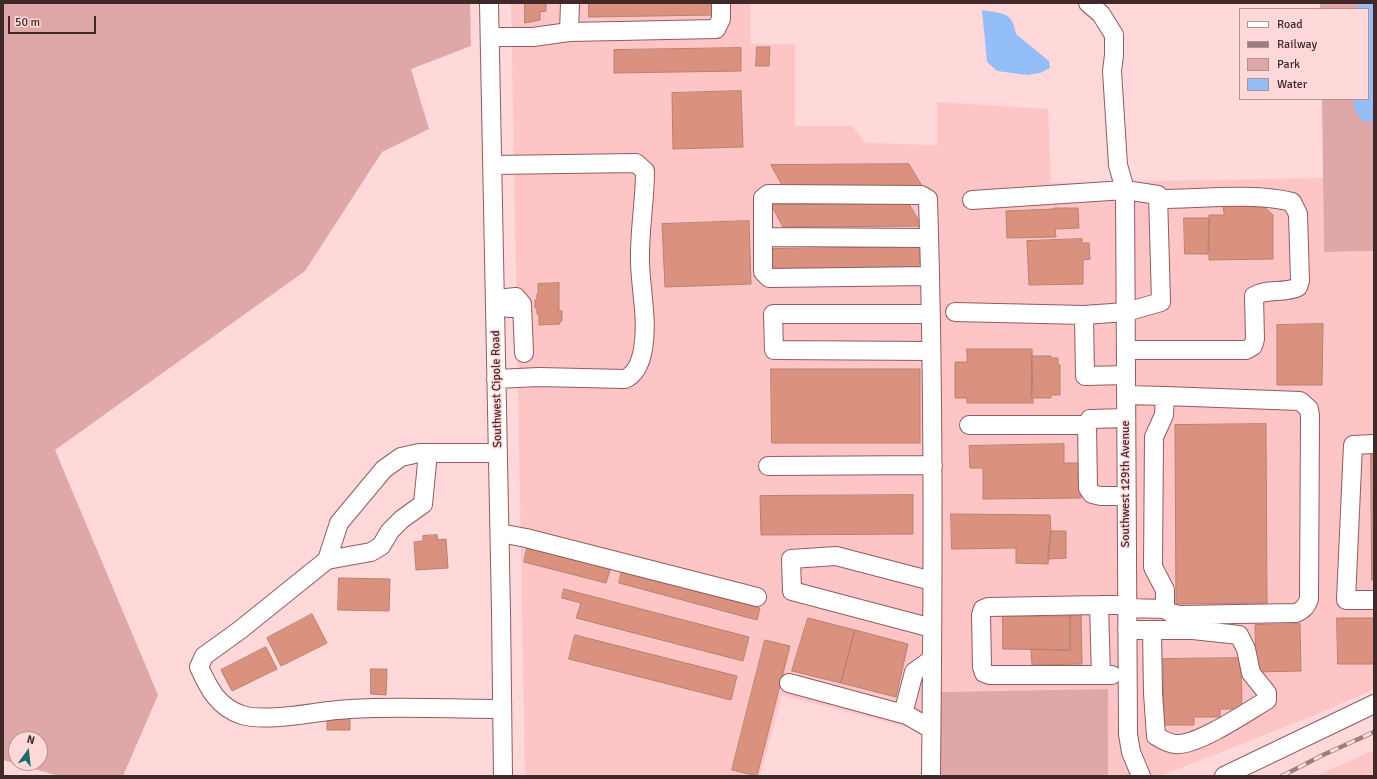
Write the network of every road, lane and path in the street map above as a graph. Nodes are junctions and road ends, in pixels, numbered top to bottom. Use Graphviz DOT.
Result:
graph roads {
  1 [pos="489,3"];
  2 [pos="570,3"];
  3 [pos="721,3"];
  4 [pos="1088,3"];
  5 [pos="569,32"];
  6 [pos="490,37"];
  7 [pos="493,165"];
  8 [pos="1125,190"];
  9 [pos="972,200"];
  10 [pos="1159,200"];
  11 [pos="763,234"];
  12 [pos="929,238"];
  13 [pos="930,276"];
  14 [pos="496,303"];
  15 [pos="955,312"];
  16 [pos="1126,312"];
  17 [pos="930,314"];
  18 [pos="1084,315"];
  19 [pos="1126,350"];
  20 [pos="931,351"];
  21 [pos="524,353"];
  22 [pos="1126,376"];
  23 [pos="496,379"];
  24 [pos="1126,395"];
  25 [pos="1164,396"];
  26 [pos="1126,418"];
  27 [pos="969,425"];
  28 [pos="1087,425"];
  29 [pos="1374,444"];
  30 [pos="428,453"];
  31 [pos="497,454"];
  32 [pos="768,466"];
  33 [pos="933,466"];
  34 [pos="1126,496"];
  35 [pos="500,533"];
  36 [pos="327,560"];
  37 [pos="932,581"];
  38 [pos="757,597"];
  39 [pos="1374,600"];
  40 [pos="1099,604"];
  41 [pos="1127,606"];
  42 [pos="1165,609"];
  43 [pos="932,628"];
  44 [pos="1127,630"];
  45 [pos="1152,630"];
  46 [pos="932,659"];
  47 [pos="1127,674"];
  48 [pos="1101,675"];
  49 [pos="790,683"];
  50 [pos="1374,704"];
  51 [pos="502,709"];
  52 [pos="903,714"];
  53 [pos="932,729"];
  54 [pos="503,776"];
  55 [pos="931,776"];
  56 [pos="1141,776"];
  57 [pos="1224,776"];
  1 -- 6 [label="street, Southwest Cipole Road"];
  2 -- 5 [label="street"];
  3 -- 5 [label="street"];
  4 -- 8 [label="street, Southwest 129th Avenue"];
  5 -- 6 [label="street"];
  6 -- 7 [label="street, Southwest Cipole Road"];
  7 -- 14 [label="street, Southwest Cipole Road"];
  7 -- 23 [label="street"];
  8 -- 9 [label="street"];
  8 -- 10 [label="street"];
  8 -- 16 [label="street, Southwest 129th Avenue"];
  10 -- 16 [label="street"];
  10 -- 19 [label="street"];
  11 -- 12 [label="street"];
  11 -- 12 [label="street"];
  11 -- 13 [label="street"];
  12 -- 13 [label="street"];
  13 -- 17 [label="street"];
  14 -- 21 [label="street"];
  14 -- 23 [label="street, Southwest Cipole Road"];
  15 -- 18 [label="street"];
  16 -- 18 [label="street"];
  16 -- 19 [label="street, Southwest 129th Avenue"];
  17 -- 20 [label="street"];
  17 -- 20 [label="street"];
  18 -- 22 [label="street"];
  19 -- 22 [label="street, Southwest 129th Avenue"];
  20 -- 33 [label="street"];
  22 -- 24 [label="street, Southwest 129th Avenue"];
  23 -- 31 [label="street, Southwest Cipole Road"];
  24 -- 25 [label="street"];
  24 -- 26 [label="street, Southwest 129th Avenue"];
  25 -- 42 [label="street"];
  25 -- 42 [label="street"];
  26 -- 28 [label="street"];
  26 -- 34 [label="street, Southwest 129th Avenue"];
  27 -- 28 [label="street"];
  28 -- 34 [label="street"];
  29 -- 39 [label="street"];
  30 -- 31 [label="street"];
  30 -- 36 [label="street"];
  30 -- 36 [label="street"];
  31 -- 35 [label="street, Southwest Cipole Road"];
  32 -- 33 [label="street"];
  33 -- 37 [label="street"];
  34 -- 41 [label="street, Southwest 129th Avenue"];
  35 -- 38 [label="street"];
  35 -- 51 [label="street, Southwest Cipole Road"];
  36 -- 51 [label="street"];
  37 -- 43 [label="street"];
  37 -- 43 [label="street"];
  40 -- 41 [label="street"];
  40 -- 48 [label="street"];
  40 -- 48 [label="street"];
  41 -- 42 [label="street"];
  41 -- 44 [label="street, Southwest 129th Avenue"];
  43 -- 46 [label="street"];
  44 -- 45 [label="street"];
  44 -- 47 [label="street, Southwest 129th Avenue"];
  45 -- 45 [label="street"];
  46 -- 52 [label="street"];
  46 -- 53 [label="street"];
  47 -- 48 [label="street"];
  47 -- 56 [label="street, Southwest 129th Avenue"];
  49 -- 52 [label="street"];
  50 -- 57 [label="street"];
  51 -- 54 [label="street, Southwest Cipole Road"];
  52 -- 53 [label="street"];
  53 -- 55 [label="street"];
}
